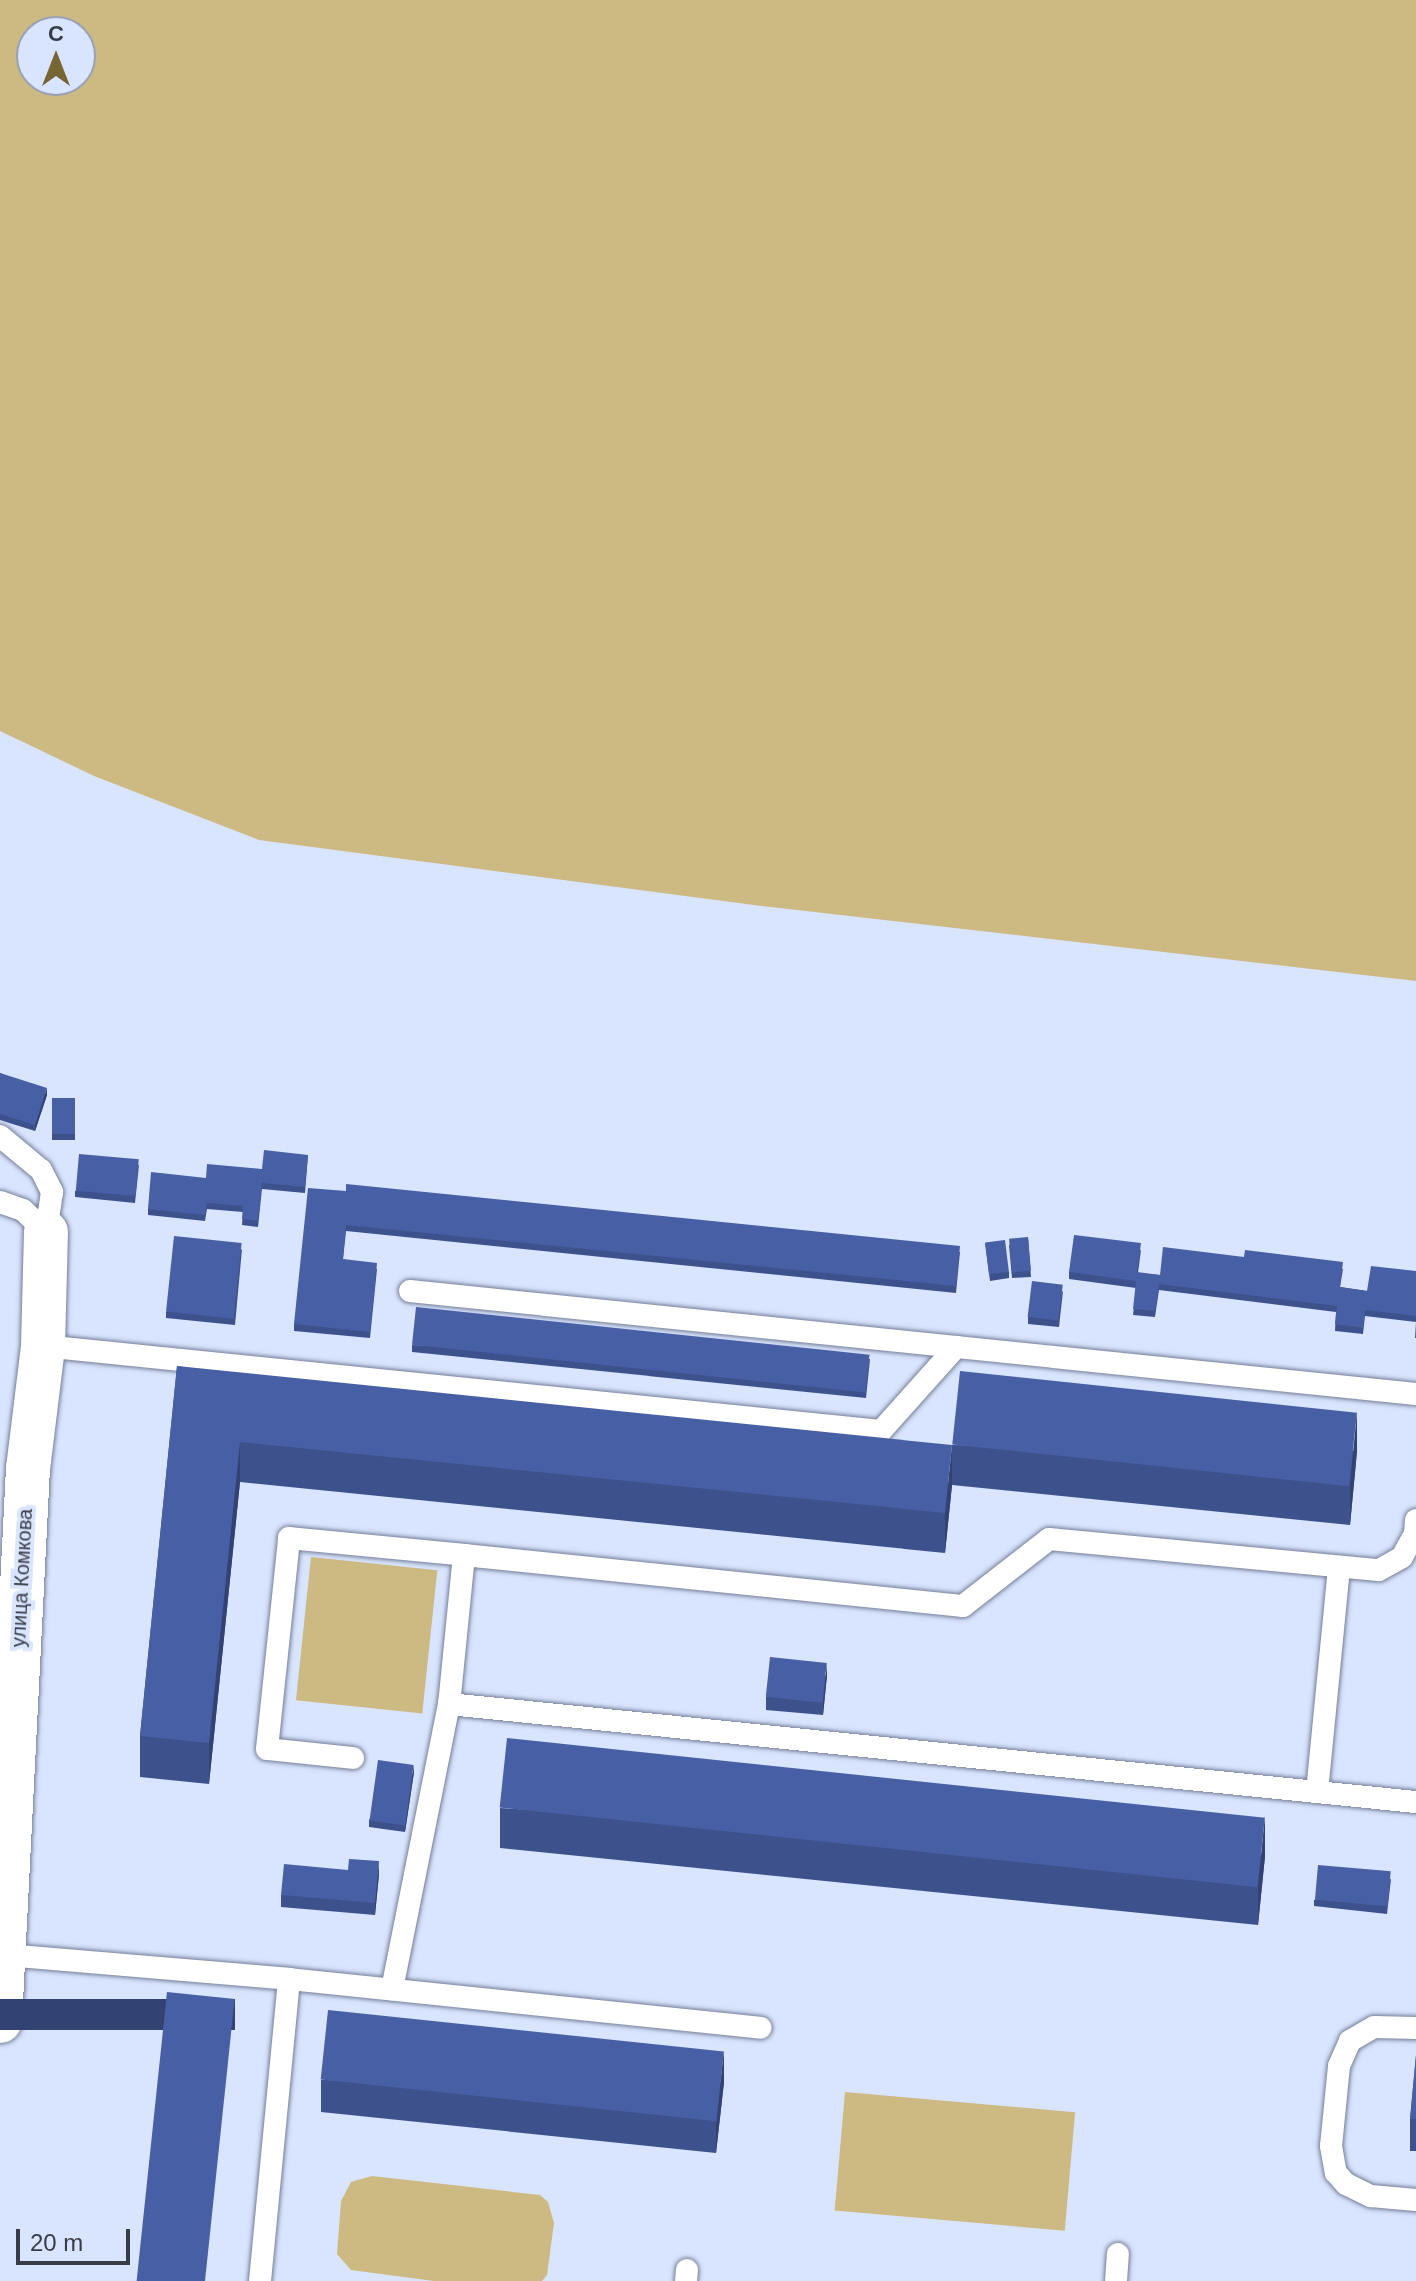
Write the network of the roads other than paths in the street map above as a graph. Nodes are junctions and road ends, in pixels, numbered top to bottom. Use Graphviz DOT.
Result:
graph roads {
  1 [pos="0,1136"];
  2 [pos="0,1202"];
  3 [pos="46,1232"];
  4 [pos="410,1291"];
  5 [pos="43,1346"];
  6 [pos="956,1347"];
  7 [pos="1416,1394"];
  8 [pos="14,1468"];
  9 [pos="1416,1520"];
  10 [pos="464,1555"];
  11 [pos="1339,1569"];
  12 [pos="449,1704"];
  13 [pos="353,1758"];
  14 [pos="1317,1792"];
  15 [pos="1416,1802"];
  16 [pos="6,1816"];
  17 [pos="289,1979"];
  18 [pos="2,1985"];
  19 [pos="392,1989"];
  20 [pos="760,2028"];
  21 [pos="1416,2028"];
  22 [pos="1416,2200"];
  23 [pos="1118,2254"];
  24 [pos="260,2281"];
  25 [pos="1116,2281"];
  1 -- 3 [label="lane"];
  2 -- 3 [label="lane"];
  3 -- 5 [label="street, улица Комкова"];
  4 -- 6 [label="lane"];
  5 -- 6 [label="lane"];
  5 -- 8 [label="street, улица Комкова"];
  6 -- 7 [label="lane"];
  8 -- 16 [label="street, улица Комкова"];
  9 -- 11 [label="lane"];
  10 -- 11 [label="lane"];
  10 -- 12 [label="lane"];
  10 -- 13 [label="lane"];
  11 -- 14 [label="lane"];
  12 -- 14 [label="lane"];
  12 -- 19 [label="lane"];
  14 -- 15 [label="lane"];
  16 -- 18 [label="street, улица Комкова"];
  17 -- 18 [label="lane"];
  17 -- 19 [label="lane"];
  17 -- 24 [label="lane"];
  19 -- 20 [label="lane"];
  21 -- 22 [label="lane"];
  23 -- 25 [label="lane"];
}
